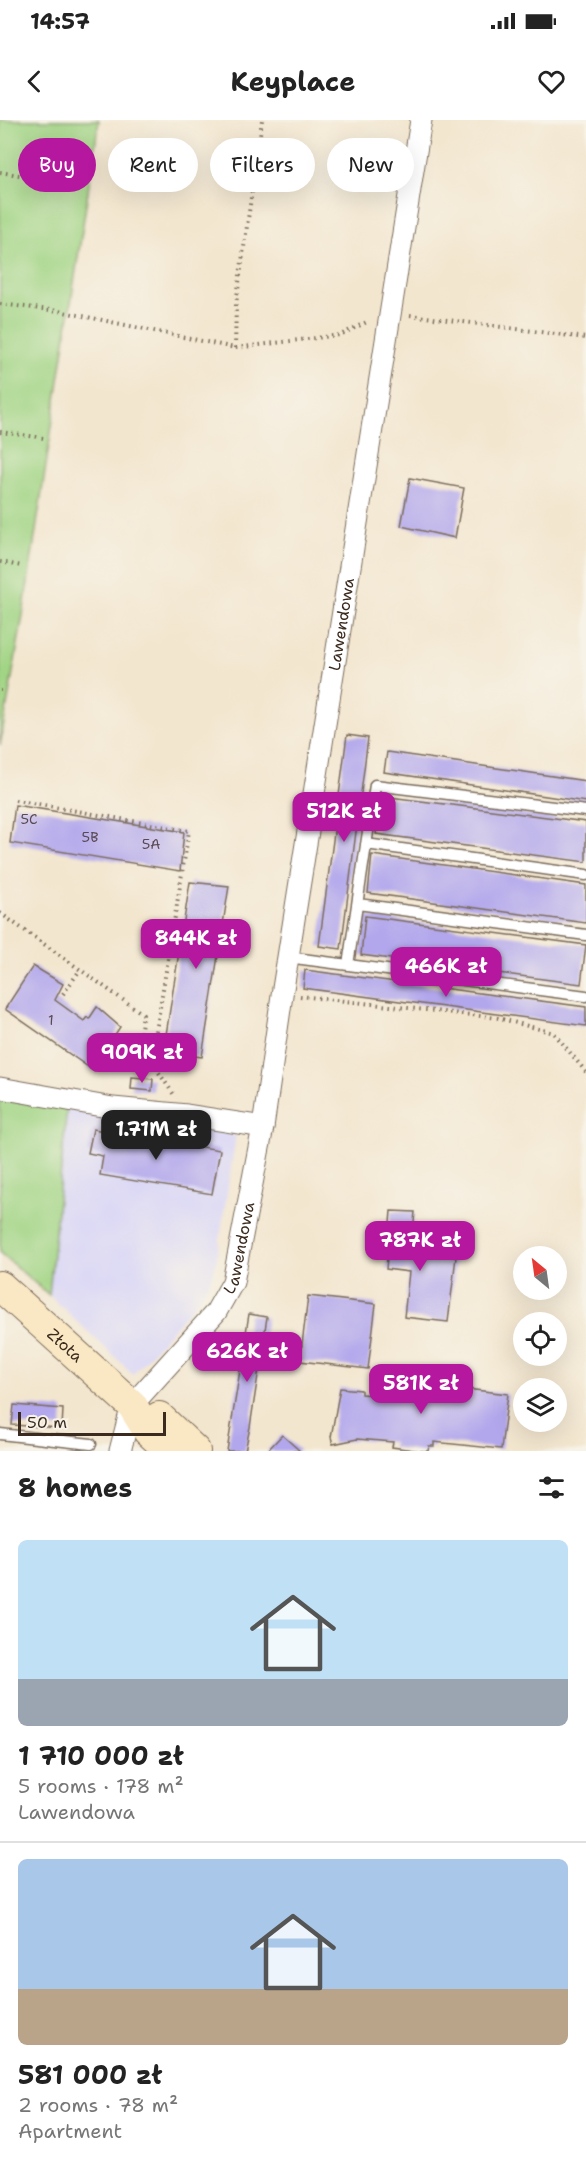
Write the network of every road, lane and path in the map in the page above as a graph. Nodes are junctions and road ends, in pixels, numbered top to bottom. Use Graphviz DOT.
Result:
graph roads {
  1 [pos="262,120"];
  2 [pos="421,120"];
  3 [pos="0,172"];
  4 [pos="18,175"];
  5 [pos="0,304"];
  6 [pos="390,312"];
  7 [pos="586,338"];
  8 [pos="235,348"];
  9 [pos="0,432"];
  10 [pos="44,438"];
  11 [pos="0,562"];
  12 [pos="22,566"];
  13 [pos="15,800"];
  14 [pos="586,811"];
  15 [pos="366,844"];
  16 [pos="586,874"];
  17 [pos="358,904"];
  18 [pos="0,913"];
  19 [pos="586,935"];
  20 [pos="287,957"];
  21 [pos="348,965"];
  22 [pos="81,970"];
  23 [pos="63,994"];
  24 [pos="282,995"];
  25 [pos="586,996"];
  26 [pos="152,1062"];
  27 [pos="586,1072"];
  28 [pos="0,1088"];
  29 [pos="188,1115"];
  30 [pos="263,1127"];
  31 [pos="0,1286"];
  32 [pos="132,1405"];
  33 [pos="0,1434"];
  34 [pos="91,1444"];
  35 [pos="120,1451"];
  36 [pos="170,1451"];
  37 [pos="195,1451"];
  1 -- 8 [label="path"];
  2 -- 6 [label="street, Lawendowa"];
  3 -- 4 [label="path"];
  5 -- 8 [label="path"];
  6 -- 7 [label="path"];
  6 -- 8 [label="path"];
  6 -- 20 [label="street, Lawendowa"];
  9 -- 10 [label="path"];
  11 -- 12 [label="path"];
  13 -- 26 [label="path"];
  14 -- 15 [label="lane"];
  15 -- 16 [label="lane"];
  15 -- 17 [label="lane"];
  17 -- 19 [label="lane"];
  17 -- 21 [label="lane"];
  18 -- 22 [label="path"];
  20 -- 21 [label="lane"];
  20 -- 24 [label="street, Lawendowa"];
  21 -- 25 [label="lane"];
  22 -- 23 [label="path"];
  22 -- 26 [label="path"];
  24 -- 27 [label="path"];
  24 -- 30 [label="street, Lawendowa"];
  26 -- 29 [label="path"];
  28 -- 29 [label="street"];
  29 -- 30 [label="street"];
  30 -- 32 [label="street, Lawendowa"];
  31 -- 32 [label="street, Złota"];
  32 -- 35 [label="street"];
  32 -- 36 [label="street, Złota"];
  32 -- 37 [label="street, Złota"];
  33 -- 34 [label="lane"];
}
